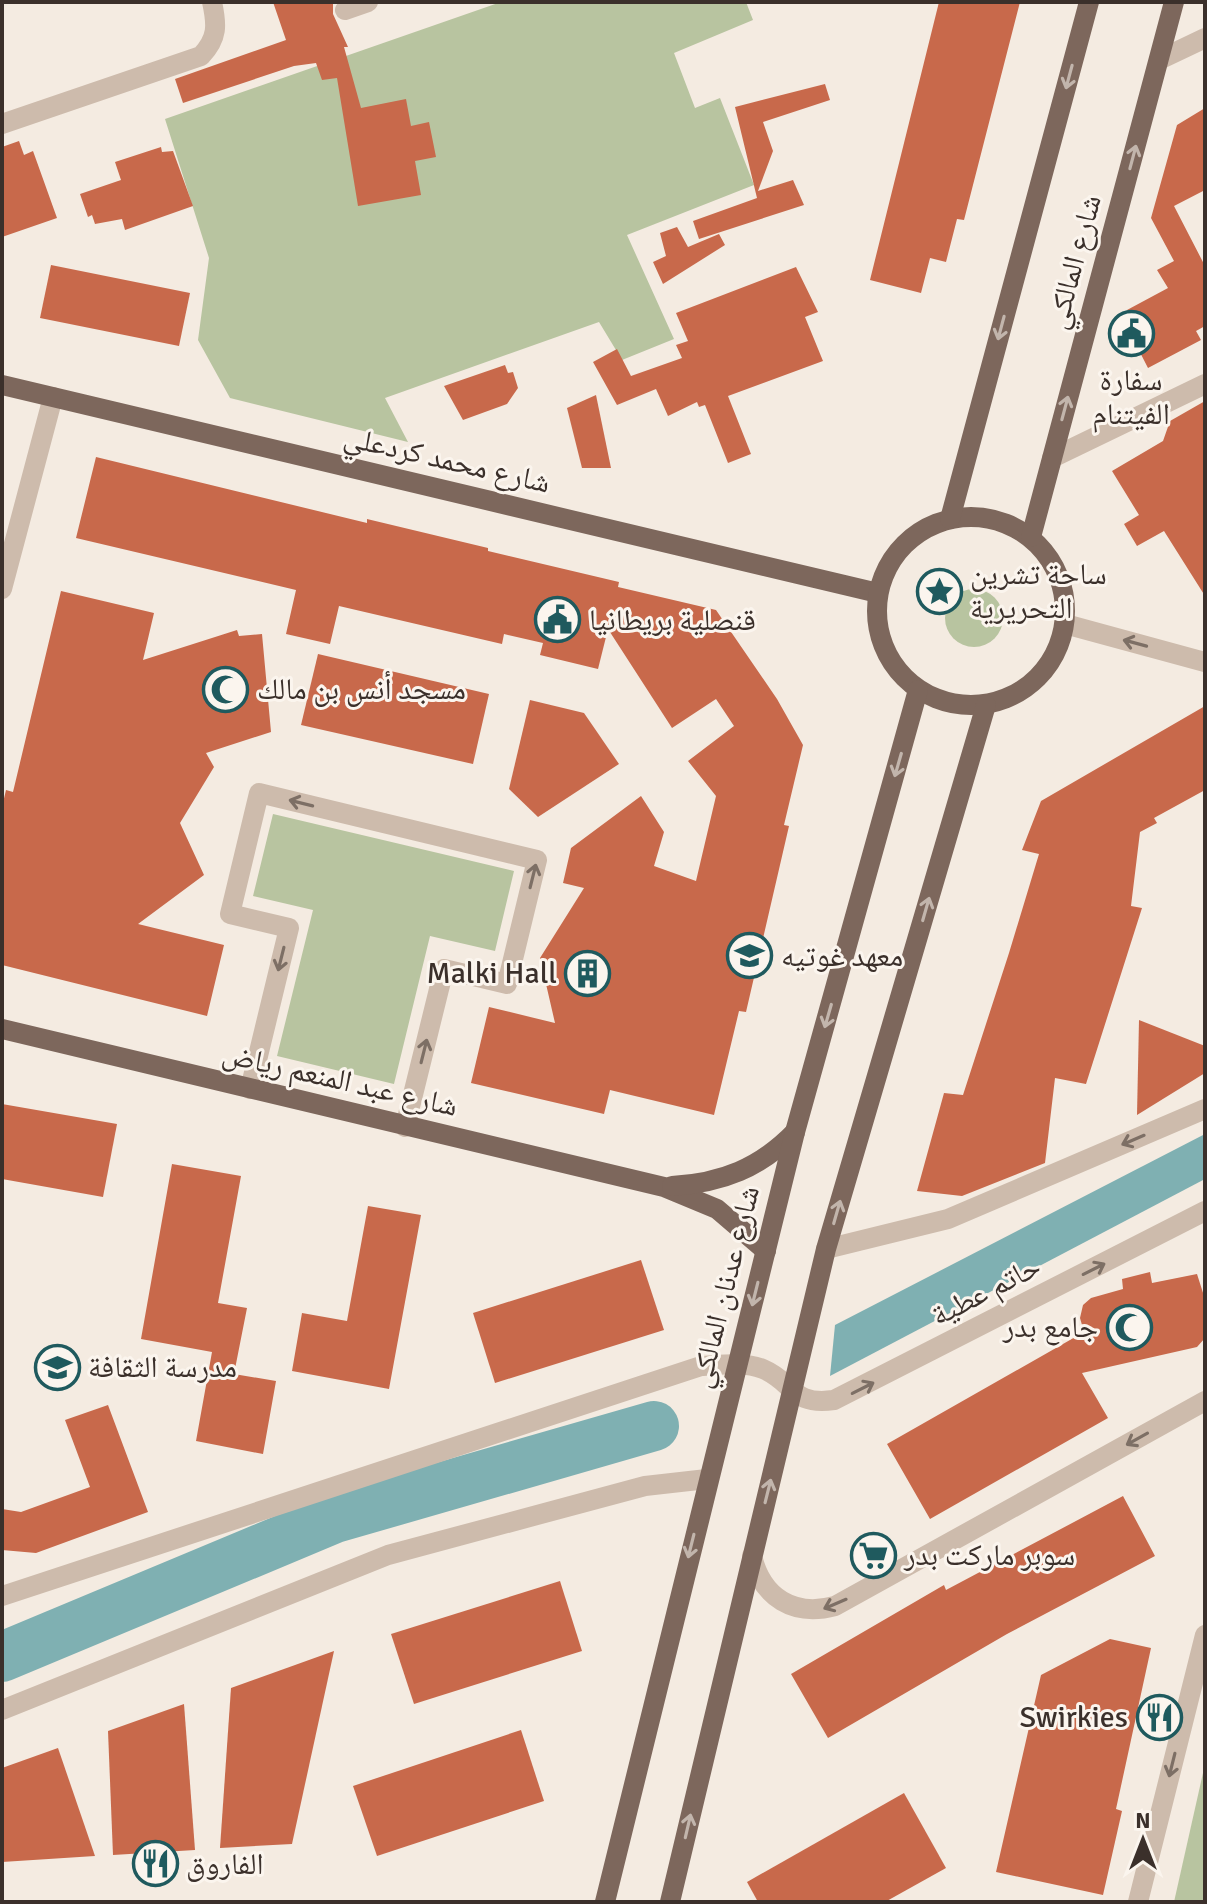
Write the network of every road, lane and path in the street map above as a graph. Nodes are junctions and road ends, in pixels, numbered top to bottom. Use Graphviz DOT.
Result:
graph roads {
  1 [pos="212,2"];
  2 [pos="368,2"];
  3 [pos="1089,2"];
  4 [pos="1174,2"];
  5 [pos="345,10"];
  6 [pos="1205,38"];
  7 [pos="1159,60"];
  8 [pos="2,124"];
  9 [pos="1205,384"];
  10 [pos="2,385"];
  11 [pos="53,397"];
  12 [pos="1052,458"];
  13 [pos="950,519"];
  14 [pos="1031,537"];
  15 [pos="2,589"];
  16 [pos="878,593"];
  17 [pos="1065,624"];
  18 [pos="1205,662"];
  19 [pos="918,690"];
  20 [pos="986,705"];
  21 [pos="2,1029"];
  22 [pos="250,1089"];
  23 [pos="1205,1109"];
  24 [pos="405,1127"];
  25 [pos="795,1132"];
  26 [pos="664,1187"];
  27 [pos="1205,1211"];
  28 [pos="826,1249"];
  29 [pos="766,1251"];
  30 [pos="737,1364"];
  31 [pos="790,1392"];
  32 [pos="1205,1401"];
  33 [pos="707,1479"];
  34 [pos="752,1556"];
  35 [pos="2,1596"];
  36 [pos="1205,1635"];
  37 [pos="2,1710"];
  38 [pos="605,1902"];
  39 [pos="670,1902"];
  40 [pos="1138,1902"];
  1 -- 8 [label="street"];
  2 -- 5 [label="street"];
  3 -- 13 [label="main road, شارع المالكي, one-way"];
  4 -- 7 [label="main road, شارع المالكي"];
  6 -- 7 [label="street"];
  12 -- 7 [label="main road, شارع المالكي, one-way"];
  9 -- 12 [label="street"];
  10 -- 11 [label="main road, شارع محمد كردعلي"];
  11 -- 15 [label="street"];
  11 -- 16 [label="main road, شارع محمد كردعلي"];
  12 -- 14 [label="main road, شارع المالكي"];
  13 -- 14 [label="main road"];
  13 -- 16 [label="main road"];
  14 -- 17 [label="main road"];
  16 -- 19 [label="main road"];
  18 -- 17 [label="street, one-way"];
  17 -- 20 [label="main road"];
  19 -- 20 [label="main road"];
  19 -- 25 [label="main road, شارع عدنان المالكي, one-way"];
  28 -- 20 [label="main road, one-way"];
  21 -- 22 [label="main road, شارع عبد المنعم رياض"];
  22 -- 24 [label="main road, شارع عبد المنعم رياض"];
  24 -- 22 [label="street, one-way"];
  23 -- 28 [label="street, one-way"];
  24 -- 26 [label="main road, شارع عبد المنعم رياض"];
  25 -- 26 [label="main road, شارع عبد المنعم رياض"];
  25 -- 29 [label="main road, شارع عدنان المالكي"];
  26 -- 29 [label="main road, شارع عبد المنعم رياض"];
  31 -- 27 [label="street, حاتم عطية, one-way"];
  28 -- 31 [label="main road"];
  29 -- 30 [label="main road, شارع عدنان المالكي, one-way"];
  30 -- 31 [label="street"];
  30 -- 33 [label="main road, شارع عدنان المالكي"];
  30 -- 35 [label="street"];
  34 -- 31 [label="main road, one-way"];
  32 -- 34 [label="street, one-way"];
  33 -- 37 [label="street"];
  33 -- 38 [label="main road, شارع عدنان المالكي, one-way"];
  39 -- 34 [label="main road, one-way"];
  36 -- 40 [label="street, one-way"];
}
